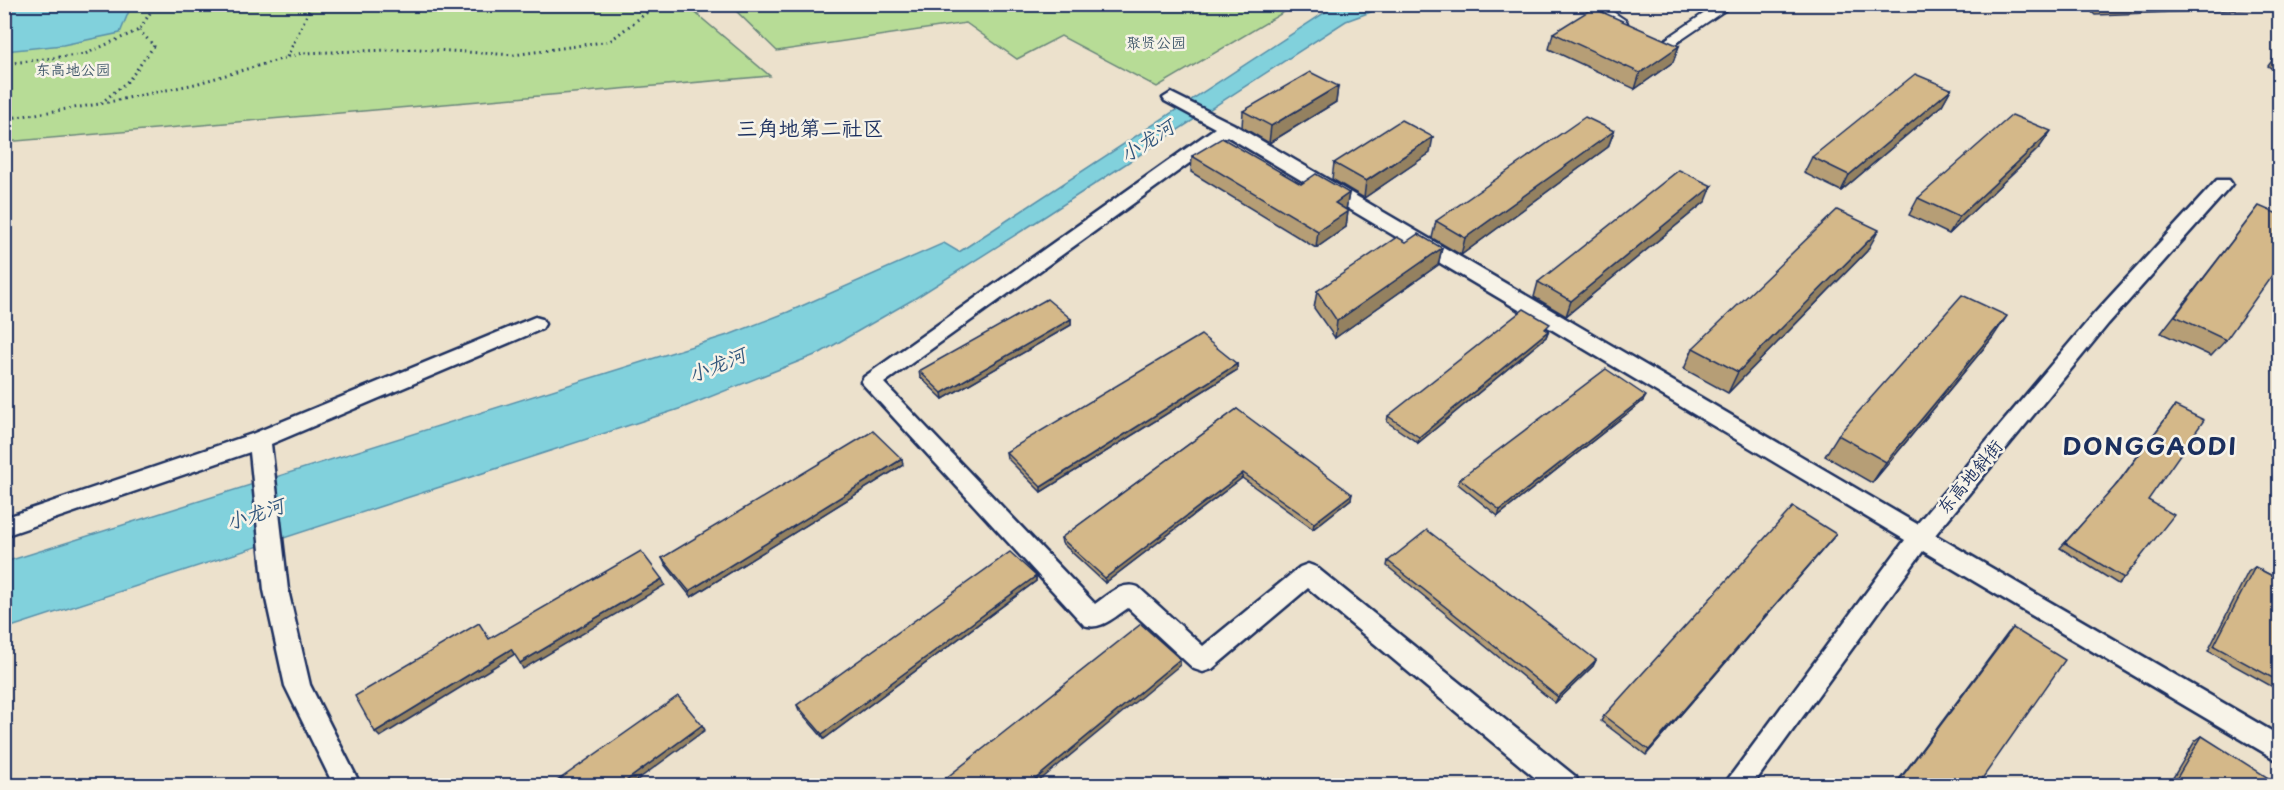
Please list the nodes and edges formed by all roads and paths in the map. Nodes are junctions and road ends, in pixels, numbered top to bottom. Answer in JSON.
{"nodes":[{"id":1,"x":156,"y":4,"type":"edge"},
{"id":2,"x":312,"y":4,"type":"edge"},
{"id":3,"x":651,"y":4,"type":"edge"},
{"id":4,"x":1593,"y":4,"type":"edge"},
{"id":5,"x":1726,"y":4,"type":"edge"},
{"id":6,"x":139,"y":30,"type":"junction"},
{"id":7,"x":1633,"y":30,"type":"edge"},
{"id":8,"x":1653,"y":43,"type":"edge"},
{"id":9,"x":287,"y":57,"type":"junction"},
{"id":10,"x":4,"y":64,"type":"edge"},
{"id":11,"x":1171,"y":98,"type":"dead end"},
{"id":12,"x":99,"y":104,"type":"junction"},
{"id":13,"x":4,"y":119,"type":"edge"},
{"id":14,"x":1223,"y":125,"type":"junction"},
{"id":15,"x":2223,"y":184,"type":"dead end"},
{"id":16,"x":535,"y":324,"type":"dead end"},
{"id":17,"x":261,"y":449,"type":"junction"},
{"id":18,"x":4,"y":527,"type":"edge"},
{"id":19,"x":1920,"y":537,"type":"junction"},
{"id":20,"x":2280,"y":750,"type":"edge"},
{"id":21,"x":348,"y":786,"type":"edge"},
{"id":22,"x":1566,"y":786,"type":"edge"},
{"id":23,"x":1736,"y":786,"type":"edge"}],
"edges":[{"from":1,"to":6,"type":"path"},
{"from":2,"to":9,"type":"path"},
{"from":3,"to":9,"type":"path"},
{"from":4,"to":7,"type":"lane"},
{"from":5,"to":8,"type":"lane"},
{"from":6,"to":10,"type":"path"},
{"from":6,"to":12,"type":"path"},
{"from":9,"to":12,"type":"path"},
{"from":11,"to":14,"type":"street"},
{"from":12,"to":13,"type":"path"},
{"from":14,"to":19,"type":"street"},
{"from":14,"to":22,"type":"street"},
{"from":15,"to":19,"type":"street","name":"东高地斜街"},
{"from":16,"to":17,"type":"street"},
{"from":17,"to":18,"type":"street"},
{"from":17,"to":21,"type":"street"},
{"from":19,"to":20,"type":"street"},
{"from":19,"to":23,"type":"street","name":"东高地斜街"}]}
